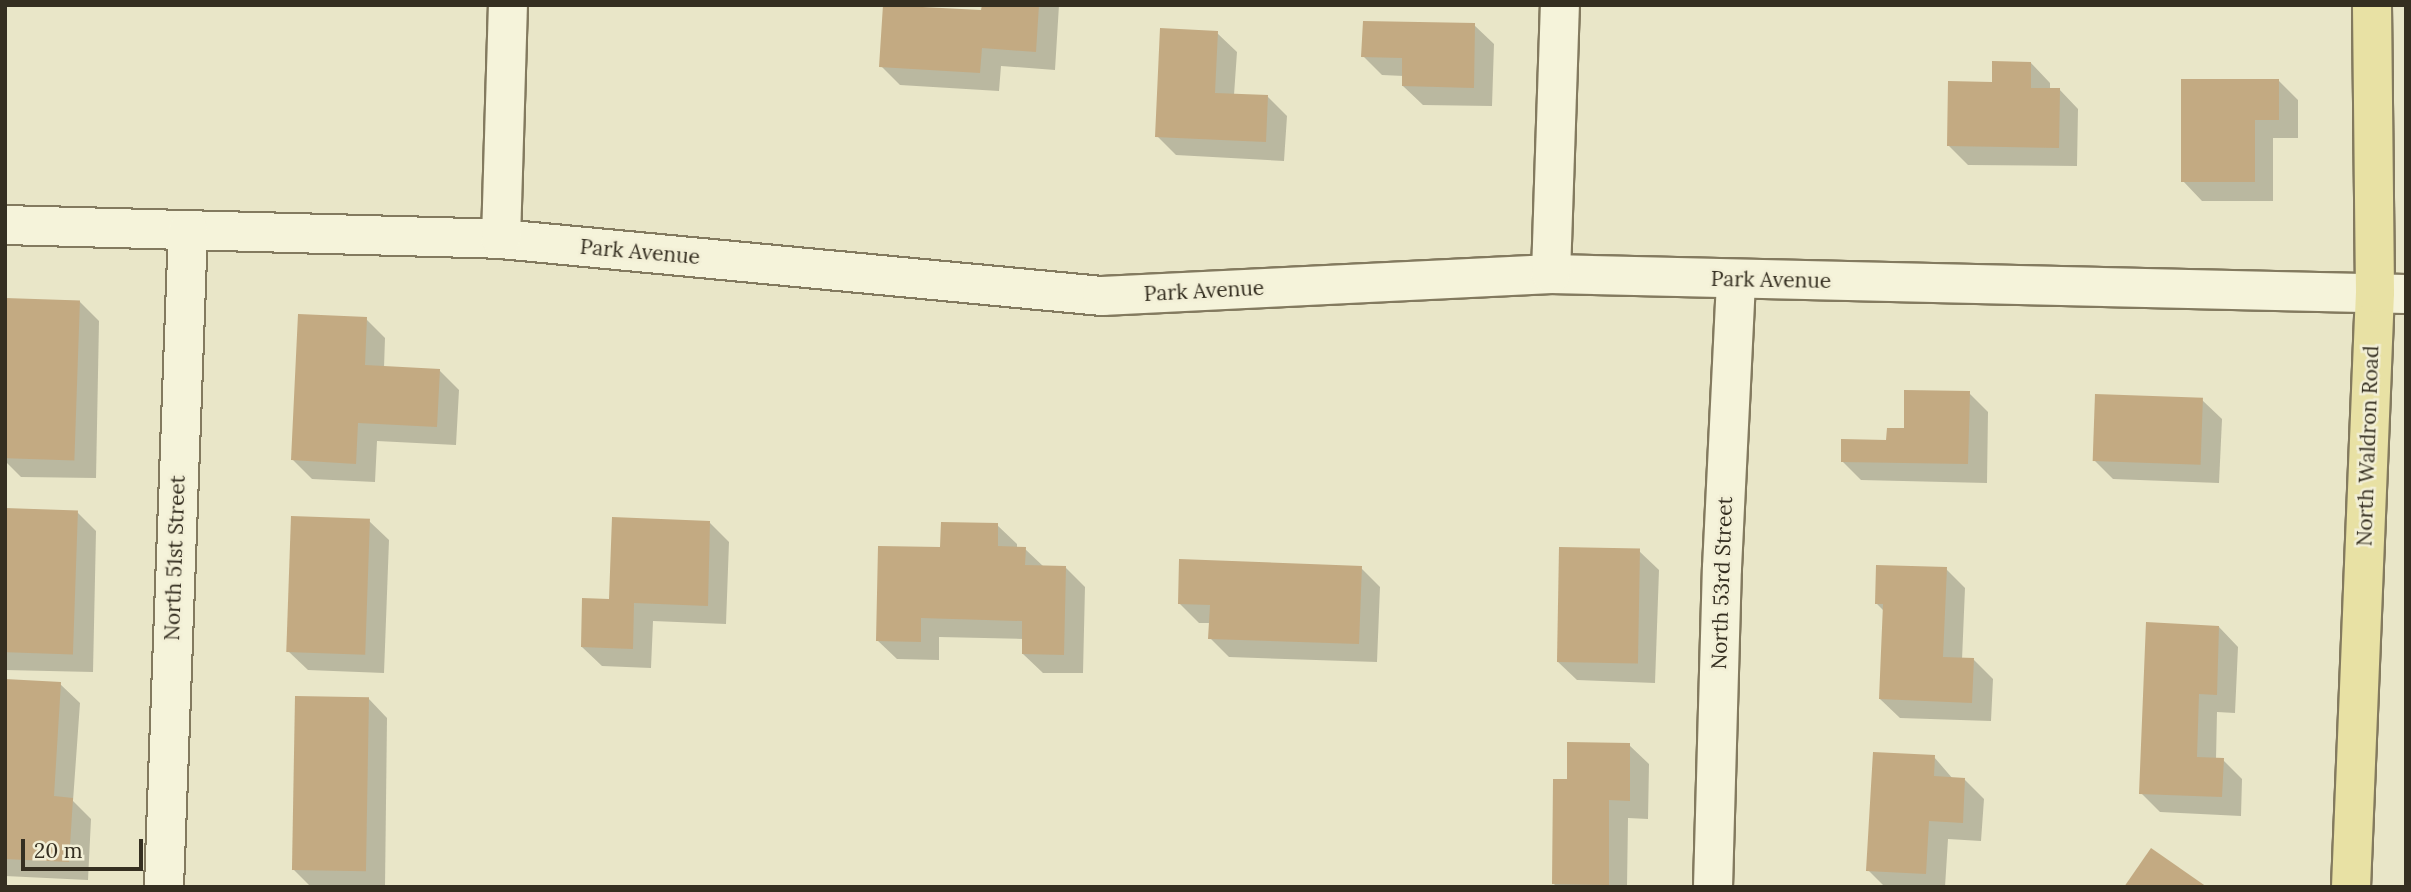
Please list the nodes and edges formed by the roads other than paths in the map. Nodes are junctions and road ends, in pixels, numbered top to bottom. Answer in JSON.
{"nodes":[{"id":1,"x":508,"y":5,"type":"edge"},
{"id":2,"x":1560,"y":5,"type":"edge"},
{"id":3,"x":2372,"y":5,"type":"edge"},
{"id":4,"x":5,"y":225,"type":"edge"},
{"id":5,"x":188,"y":230,"type":"junction"},
{"id":6,"x":500,"y":239,"type":"junction"},
{"id":7,"x":1551,"y":274,"type":"junction"},
{"id":8,"x":1736,"y":280,"type":"junction"},
{"id":9,"x":2390,"y":293,"type":"edge"},
{"id":10,"x":164,"y":887,"type":"edge"},
{"id":11,"x":1713,"y":887,"type":"edge"},
{"id":12,"x":2351,"y":887,"type":"edge"}],
"edges":[{"from":1,"to":6,"type":"street"},
{"from":2,"to":7,"type":"street"},
{"from":3,"to":9,"type":"main road","name":"North Waldron Road"},
{"from":4,"to":5,"type":"street","name":"Park Avenue"},
{"from":5,"to":6,"type":"street","name":"Park Avenue"},
{"from":5,"to":10,"type":"street","name":"North 51st Street"},
{"from":6,"to":7,"type":"street","name":"Park Avenue"},
{"from":7,"to":8,"type":"street","name":"Park Avenue"},
{"from":8,"to":9,"type":"street","name":"Park Avenue"},
{"from":8,"to":11,"type":"street","name":"North 53rd Street"},
{"from":9,"to":12,"type":"main road","name":"North Waldron Road"}]}
